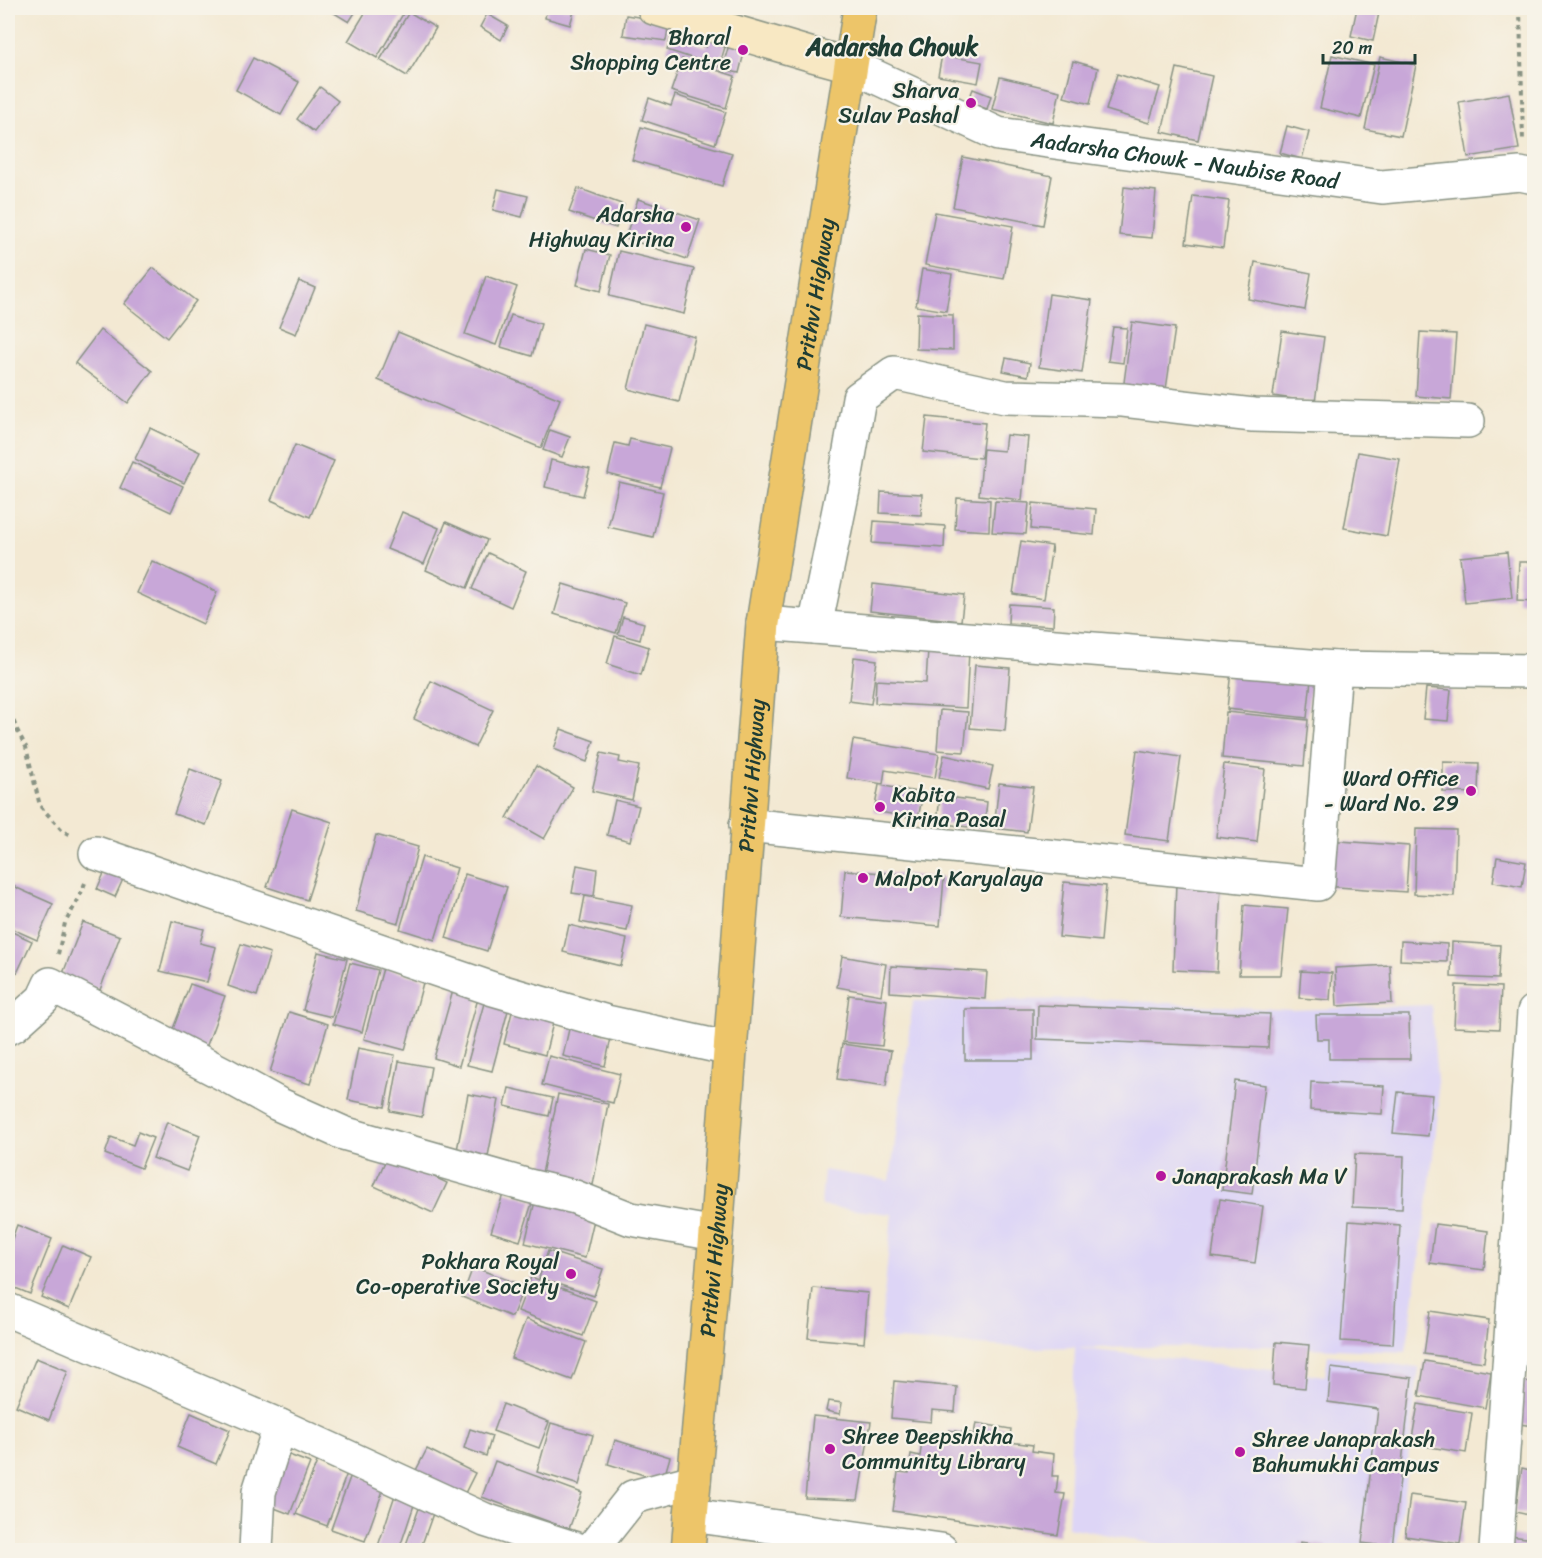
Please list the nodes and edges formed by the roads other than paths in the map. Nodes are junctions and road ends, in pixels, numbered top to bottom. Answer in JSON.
{"nodes":[{"id":1,"x":654,"y":8,"type":"edge"},
{"id":2,"x":860,"y":8,"type":"edge"},
{"id":3,"x":850,"y":65,"type":"junction"},
{"id":4,"x":1527,"y":175,"type":"edge"},
{"id":5,"x":1468,"y":421,"type":"dead end"},
{"id":6,"x":763,"y":623,"type":"junction"},
{"id":7,"x":815,"y":627,"type":"junction"},
{"id":8,"x":1335,"y":668,"type":"junction"},
{"id":9,"x":1534,"y":671,"type":"edge"},
{"id":10,"x":746,"y":825,"type":"junction"},
{"id":11,"x":96,"y":853,"type":"road end"},
{"id":12,"x":1534,"y":1012,"type":"edge"},
{"id":13,"x":8,"y":1028,"type":"edge"},
{"id":14,"x":729,"y":1049,"type":"junction"},
{"id":15,"x":716,"y":1234,"type":"junction"},
{"id":16,"x":8,"y":1310,"type":"edge"},
{"id":17,"x":280,"y":1426,"type":"junction"},
{"id":18,"x":694,"y":1480,"type":"junction"},
{"id":19,"x":691,"y":1515,"type":"junction"},
{"id":20,"x":256,"y":1551,"type":"edge"},
{"id":21,"x":579,"y":1551,"type":"edge"},
{"id":22,"x":591,"y":1551,"type":"edge"},
{"id":23,"x":688,"y":1551,"type":"edge"},
{"id":24,"x":941,"y":1551,"type":"edge"},
{"id":25,"x":1496,"y":1551,"type":"edge"}],
"edges":[{"from":1,"to":3,"type":"main road"},
{"from":2,"to":3,"type":"highway","name":"Prithvi Highway"},
{"from":3,"to":4,"type":"street","name":"Aadarsha Chowk - Naubise Road"},
{"from":3,"to":6,"type":"highway","name":"Prithvi Highway"},
{"from":5,"to":7,"type":"street"},
{"from":6,"to":7,"type":"street"},
{"from":6,"to":10,"type":"highway","name":"Prithvi Highway"},
{"from":7,"to":8,"type":"street"},
{"from":8,"to":9,"type":"street"},
{"from":8,"to":10,"type":"street"},
{"from":10,"to":14,"type":"highway","name":"Prithvi Highway"},
{"from":11,"to":14,"type":"street"},
{"from":12,"to":25,"type":"street"},
{"from":13,"to":15,"type":"street"},
{"from":14,"to":15,"type":"highway","name":"Prithvi Highway"},
{"from":15,"to":18,"type":"highway","name":"Prithvi Highway"},
{"from":16,"to":17,"type":"street"},
{"from":17,"to":20,"type":"street"},
{"from":17,"to":21,"type":"street"},
{"from":18,"to":19,"type":"highway","name":"Prithvi Highway"},
{"from":18,"to":22,"type":"street"},
{"from":19,"to":23,"type":"highway","name":"Prithvi Highway"},
{"from":19,"to":24,"type":"street"}]}
